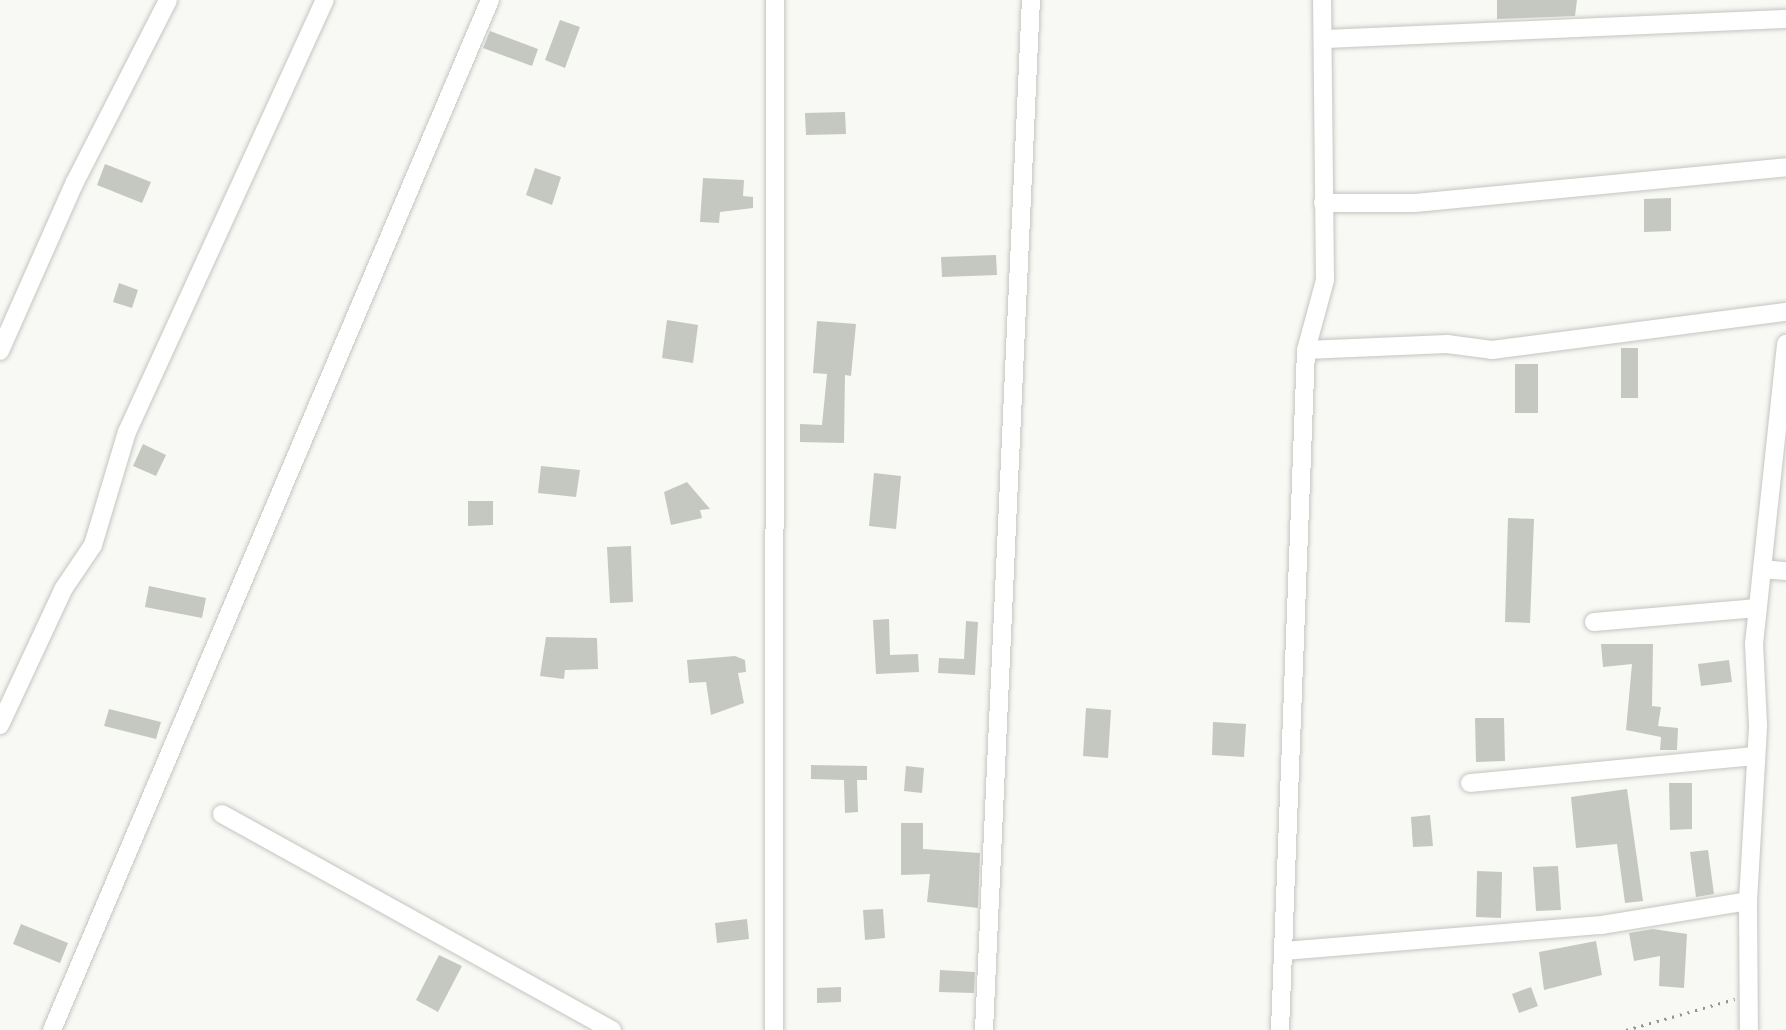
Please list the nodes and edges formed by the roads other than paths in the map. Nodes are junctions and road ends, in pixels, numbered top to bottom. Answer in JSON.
{"nodes":[{"id":1,"x":168,"y":0,"type":"edge"},
{"id":2,"x":325,"y":0,"type":"edge"},
{"id":3,"x":490,"y":0,"type":"edge"},
{"id":4,"x":775,"y":0,"type":"edge"},
{"id":5,"x":1031,"y":0,"type":"edge"},
{"id":6,"x":1322,"y":0,"type":"edge"},
{"id":7,"x":1786,"y":19,"type":"edge"},
{"id":8,"x":1323,"y":39,"type":"junction"},
{"id":9,"x":1786,"y":167,"type":"edge"},
{"id":10,"x":1323,"y":203,"type":"junction"},
{"id":11,"x":1786,"y":312,"type":"edge"},
{"id":12,"x":1786,"y":344,"type":"edge"},
{"id":13,"x":1306,"y":350,"type":"junction"},
{"id":14,"x":0,"y":351,"type":"edge"},
{"id":15,"x":1762,"y":569,"type":"junction"},
{"id":16,"x":1786,"y":571,"type":"edge"},
{"id":17,"x":1757,"y":608,"type":"junction"},
{"id":18,"x":1594,"y":622,"type":"dead end"},
{"id":19,"x":0,"y":725,"type":"edge"},
{"id":20,"x":1754,"y":756,"type":"junction"},
{"id":21,"x":1470,"y":783,"type":"dead end"},
{"id":22,"x":222,"y":814,"type":"dead end"},
{"id":23,"x":1748,"y":901,"type":"junction"},
{"id":24,"x":1284,"y":951,"type":"junction"},
{"id":25,"x":52,"y":1030,"type":"edge"},
{"id":26,"x":612,"y":1030,"type":"edge"},
{"id":27,"x":774,"y":1030,"type":"edge"},
{"id":28,"x":984,"y":1030,"type":"edge"},
{"id":29,"x":1280,"y":1030,"type":"edge"},
{"id":30,"x":1749,"y":1030,"type":"edge"}],
"edges":[{"from":1,"to":14,"type":"street"},
{"from":2,"to":19,"type":"street"},
{"from":3,"to":25,"type":"street"},
{"from":4,"to":27,"type":"street"},
{"from":5,"to":28,"type":"street"},
{"from":6,"to":8,"type":"street"},
{"from":7,"to":8,"type":"street"},
{"from":8,"to":10,"type":"street"},
{"from":9,"to":10,"type":"street"},
{"from":10,"to":13,"type":"street"},
{"from":11,"to":13,"type":"street"},
{"from":12,"to":15,"type":"street"},
{"from":13,"to":24,"type":"street"},
{"from":15,"to":16,"type":"street"},
{"from":15,"to":17,"type":"street"},
{"from":17,"to":18,"type":"street"},
{"from":17,"to":20,"type":"street"},
{"from":20,"to":21,"type":"street"},
{"from":20,"to":23,"type":"street"},
{"from":22,"to":26,"type":"street"},
{"from":23,"to":24,"type":"street"},
{"from":23,"to":30,"type":"street"},
{"from":24,"to":29,"type":"street"}]}
